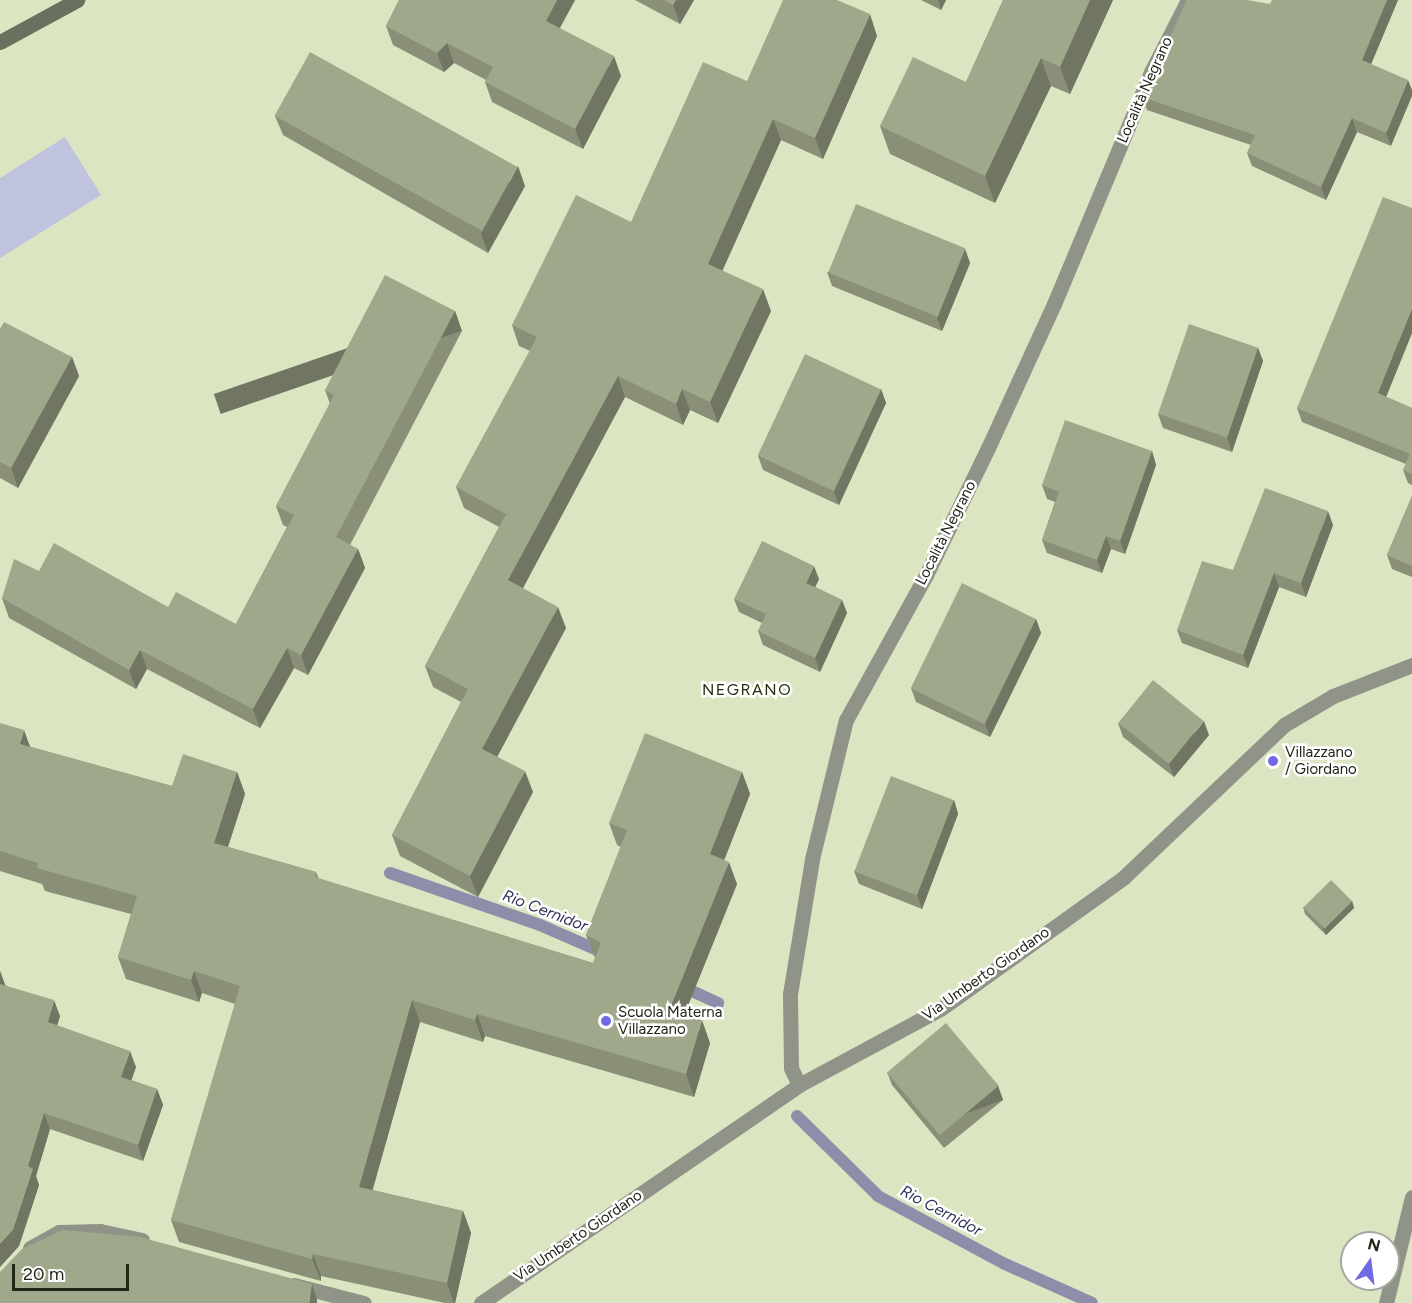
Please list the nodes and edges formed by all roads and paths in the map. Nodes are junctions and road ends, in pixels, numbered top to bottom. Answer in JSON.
{"nodes":[{"id":1,"x":77,"y":0,"type":"edge"},
{"id":2,"x":1188,"y":0,"type":"edge"},
{"id":3,"x":0,"y":42,"type":"edge"},
{"id":4,"x":1412,"y":665,"type":"edge"},
{"id":5,"x":799,"y":1085,"type":"junction"},
{"id":6,"x":1412,"y":1197,"type":"edge"},
{"id":7,"x":154,"y":1244,"type":"edge"},
{"id":8,"x":21,"y":1257,"type":"edge"},
{"id":9,"x":273,"y":1280,"type":"edge"},
{"id":10,"x":364,"y":1303,"type":"edge"},
{"id":11,"x":481,"y":1303,"type":"edge"},
{"id":12,"x":1386,"y":1303,"type":"edge"}],
"edges":[{"from":1,"to":3,"type":"main road"},
{"from":2,"to":5,"type":"street","name":"Località Negrano"},
{"from":4,"to":5,"type":"street","name":"Via Umberto Giordano"},
{"from":5,"to":11,"type":"street","name":"Via Umberto Giordano"},
{"from":6,"to":12,"type":"street"},
{"from":7,"to":8,"type":"street"},
{"from":9,"to":10,"type":"street"}]}
